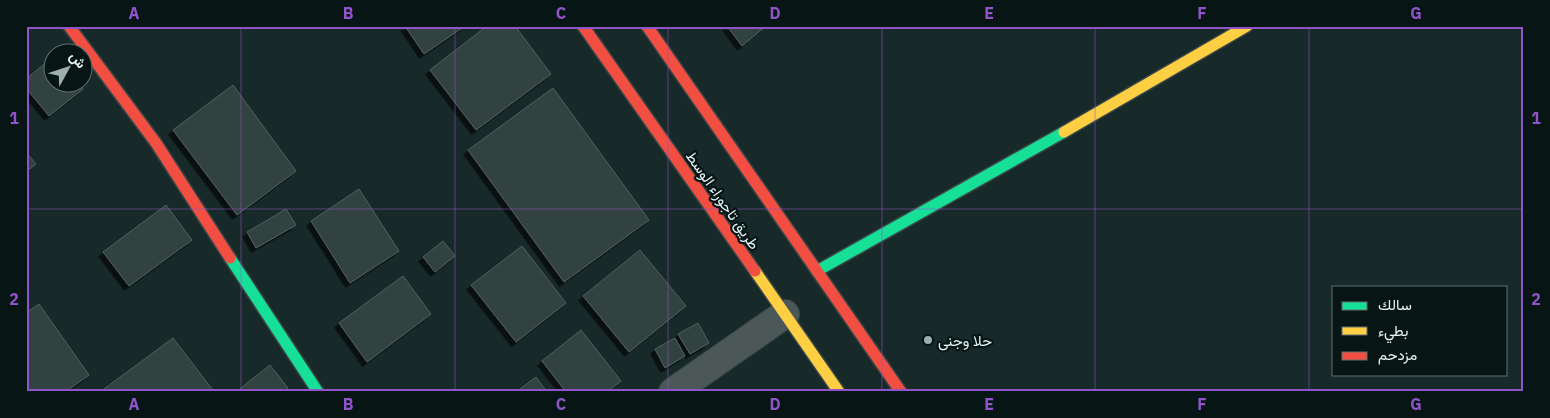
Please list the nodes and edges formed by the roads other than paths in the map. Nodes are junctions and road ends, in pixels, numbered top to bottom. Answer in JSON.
{"nodes":[{"id":1,"x":69,"y":26,"type":"edge"},
{"id":2,"x":583,"y":26,"type":"edge"},
{"id":3,"x":647,"y":26,"type":"edge"},
{"id":4,"x":1247,"y":26,"type":"edge"},
{"id":5,"x":817,"y":270,"type":"junction"},
{"id":6,"x":785,"y":314,"type":"junction"},
{"id":7,"x":318,"y":392,"type":"edge"},
{"id":8,"x":673,"y":392,"type":"edge"},
{"id":9,"x":840,"y":392,"type":"edge"},
{"id":10,"x":901,"y":392,"type":"edge"}],
"edges":[{"from":1,"to":7,"type":"street"},
{"from":2,"to":6,"type":"street","name":"طريق تاجوراء الوسط"},
{"from":3,"to":5,"type":"street"},
{"from":4,"to":5,"type":"street"},
{"from":5,"to":10,"type":"street"},
{"from":6,"to":8,"type":"street"},
{"from":6,"to":9,"type":"street","name":"طريق تاجوراء الوسط"}]}
